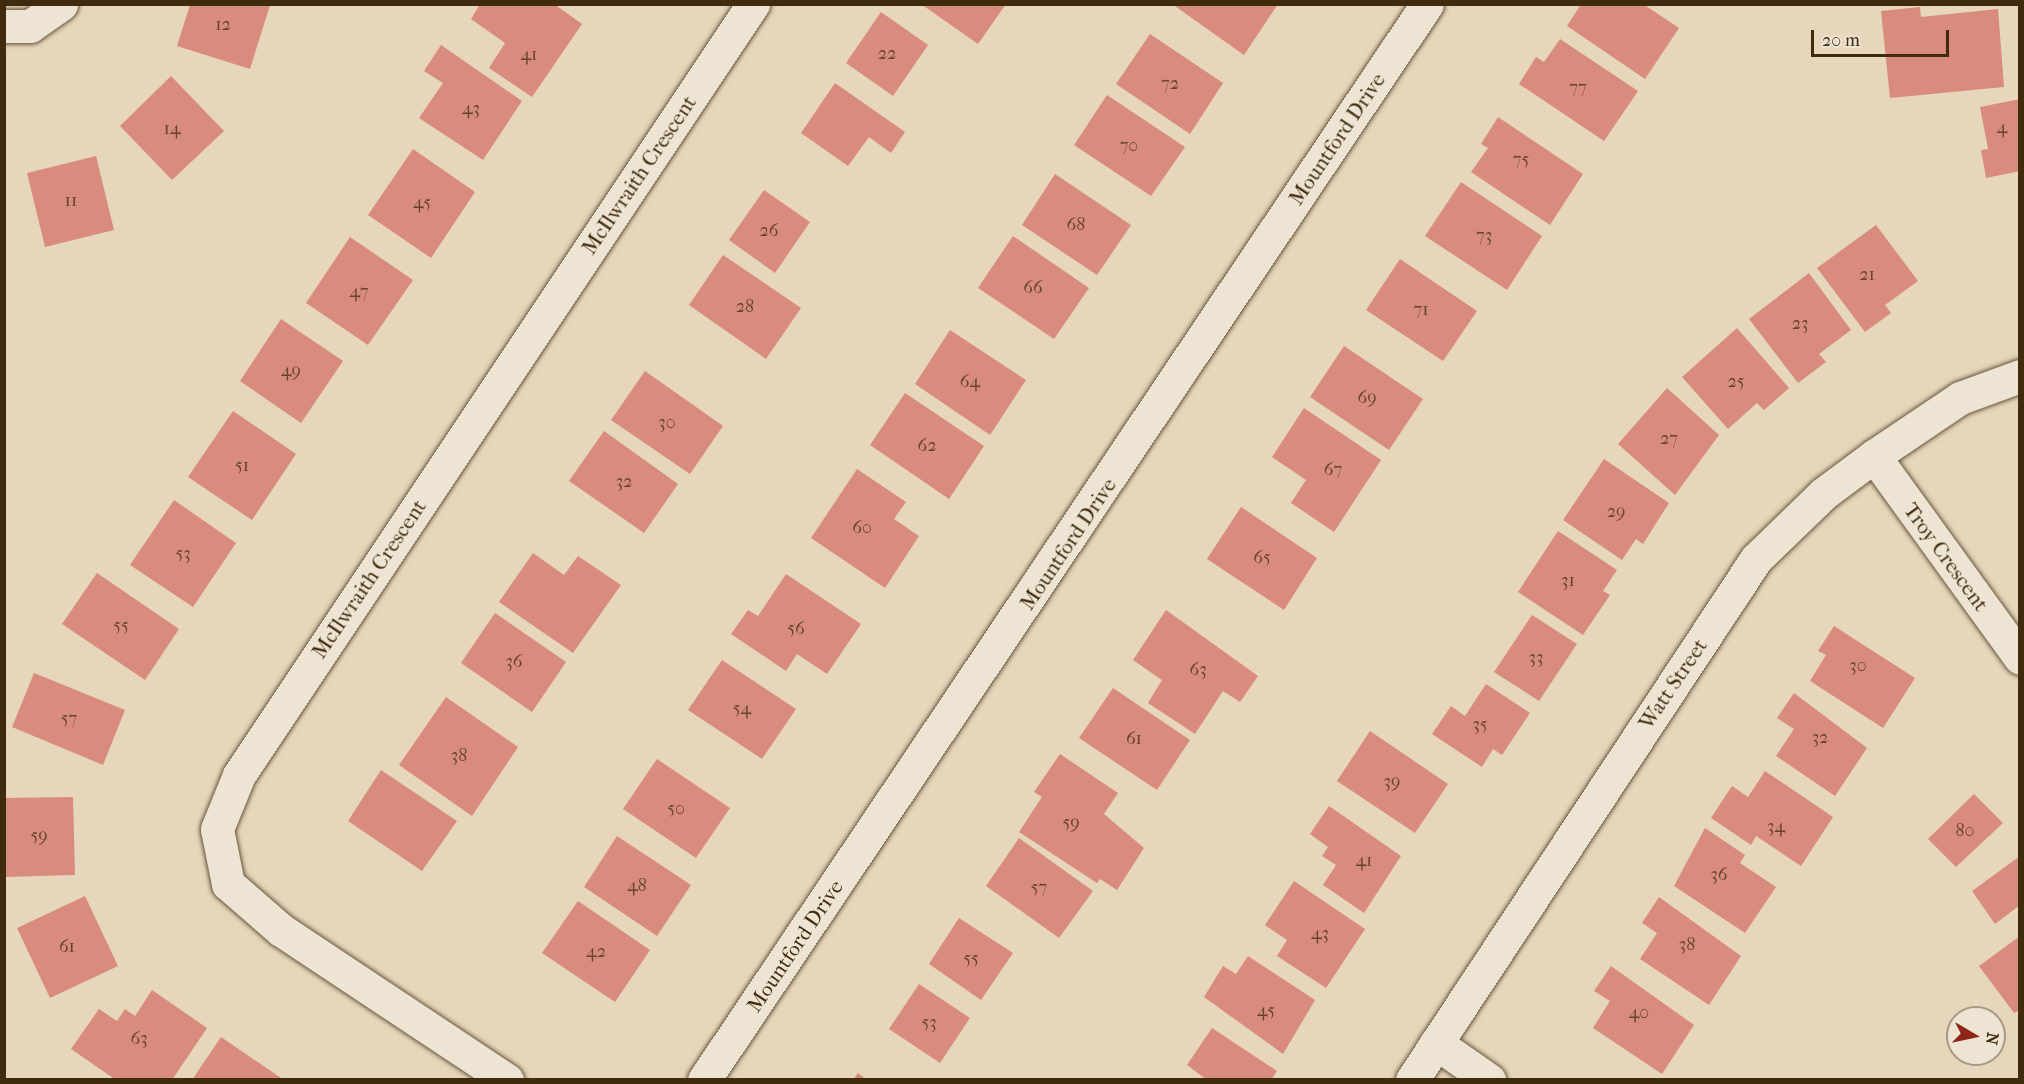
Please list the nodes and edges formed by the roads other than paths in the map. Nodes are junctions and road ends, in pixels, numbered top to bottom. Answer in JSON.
{"nodes":[{"id":1,"x":61,"y":4,"type":"edge"},
{"id":2,"x":753,"y":4,"type":"edge"},
{"id":3,"x":1427,"y":4,"type":"edge"},
{"id":4,"x":4,"y":26,"type":"edge"},
{"id":5,"x":2019,"y":376,"type":"edge"},
{"id":6,"x":1874,"y":456,"type":"junction"},
{"id":7,"x":2019,"y":658,"type":"edge"},
{"id":8,"x":1436,"y":1043,"type":"junction"},
{"id":9,"x":507,"y":1080,"type":"edge"},
{"id":10,"x":704,"y":1080,"type":"edge"},
{"id":11,"x":1412,"y":1080,"type":"edge"},
{"id":12,"x":1489,"y":1080,"type":"edge"}],
"edges":[{"from":1,"to":4,"type":"street"},
{"from":2,"to":9,"type":"street","name":"McIlwraith Crescent"},
{"from":3,"to":10,"type":"street","name":"Mountford Drive"},
{"from":5,"to":6,"type":"street","name":"Watt Street"},
{"from":6,"to":7,"type":"street","name":"Troy Crescent"},
{"from":6,"to":8,"type":"street","name":"Watt Street"},
{"from":8,"to":11,"type":"street","name":"Watt Street"},
{"from":8,"to":12,"type":"street"}]}
